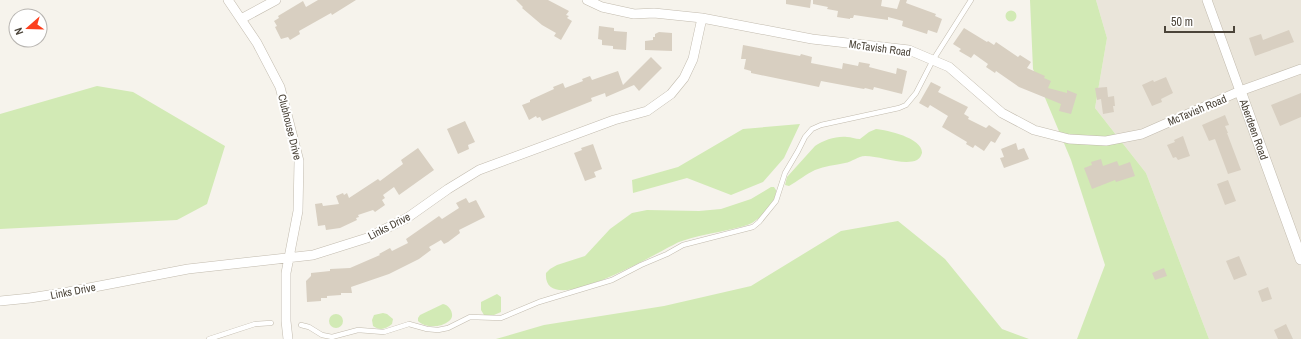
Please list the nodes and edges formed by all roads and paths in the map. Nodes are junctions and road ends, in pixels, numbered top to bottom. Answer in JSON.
{"nodes":[{"id":1,"x":228,"y":0,"type":"edge"},
{"id":2,"x":276,"y":0,"type":"edge"},
{"id":3,"x":587,"y":0,"type":"edge"},
{"id":4,"x":971,"y":0,"type":"edge"},
{"id":5,"x":1207,"y":0,"type":"edge"},
{"id":6,"x":702,"y":18,"type":"junction"},
{"id":7,"x":241,"y":19,"type":"junction"},
{"id":8,"x":933,"y":60,"type":"junction"},
{"id":9,"x":1301,"y":69,"type":"edge"},
{"id":10,"x":1240,"y":91,"type":"junction"},
{"id":11,"x":1297,"y":235,"type":"edge"},
{"id":12,"x":289,"y":258,"type":"junction"},
{"id":13,"x":1301,"y":259,"type":"edge"},
{"id":14,"x":0,"y":301,"type":"edge"},
{"id":15,"x":271,"y":323,"type":"dead end"},
{"id":16,"x":301,"y":325,"type":"dead end"},
{"id":17,"x":209,"y":339,"type":"edge"},
{"id":18,"x":288,"y":339,"type":"edge"}],
"edges":[{"from":1,"to":7,"type":"street","name":"Clubhouse Drive"},
{"from":2,"to":7,"type":"street"},
{"from":3,"to":6,"type":"street","name":"McTavish Road"},
{"from":4,"to":8,"type":"lane"},
{"from":5,"to":10,"type":"street","name":"Aberdeen Road"},
{"from":6,"to":8,"type":"street","name":"McTavish Road"},
{"from":6,"to":12,"type":"street","name":"Links Drive"},
{"from":7,"to":12,"type":"street","name":"Clubhouse Drive"},
{"from":8,"to":10,"type":"street","name":"McTavish Road"},
{"from":8,"to":16,"type":"lane"},
{"from":9,"to":10,"type":"street","name":"McTavish Road"},
{"from":10,"to":11,"type":"street","name":"Aberdeen Road"},
{"from":11,"to":13,"type":"street","name":"Aberdeen Road"},
{"from":12,"to":14,"type":"street","name":"Links Drive"},
{"from":12,"to":18,"type":"street","name":"Clubhouse Drive"},
{"from":15,"to":17,"type":"lane"}]}
